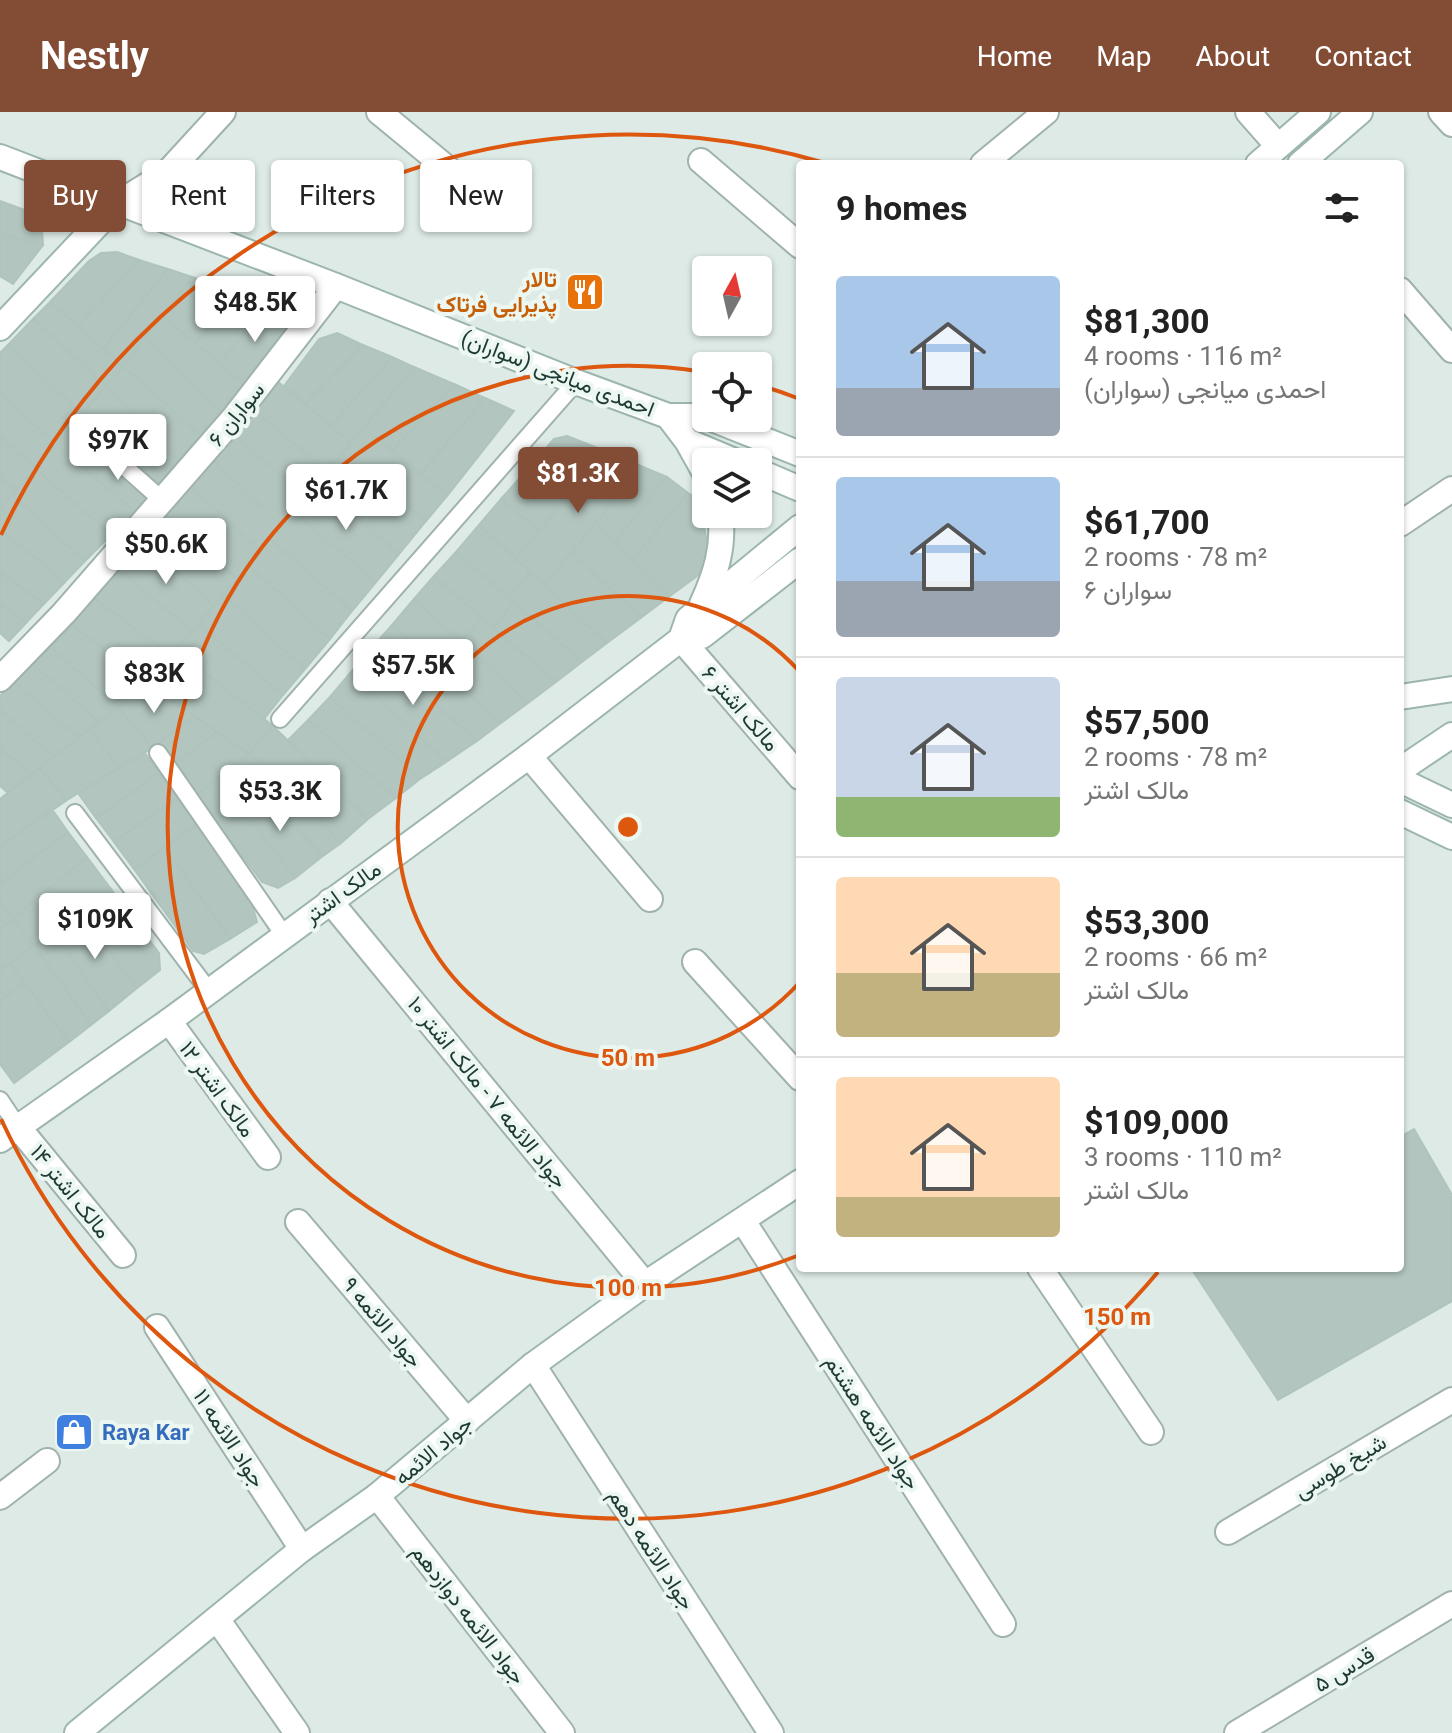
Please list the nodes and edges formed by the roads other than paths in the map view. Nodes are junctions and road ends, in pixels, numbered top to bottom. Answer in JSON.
{"nodes":[{"id":1,"x":223,"y":112,"type":"edge"},
{"id":2,"x":379,"y":112,"type":"edge"},
{"id":3,"x":1046,"y":112,"type":"edge"},
{"id":4,"x":1248,"y":112,"type":"edge"},
{"id":5,"x":1318,"y":112,"type":"edge"},
{"id":6,"x":1360,"y":112,"type":"edge"},
{"id":7,"x":1441,"y":112,"type":"edge"},
{"id":8,"x":1452,"y":124,"type":"edge"},
{"id":9,"x":1278,"y":146,"type":"junction"},
{"id":10,"x":0,"y":157,"type":"edge"},
{"id":11,"x":437,"y":160,"type":"edge"},
{"id":12,"x":988,"y":160,"type":"edge"},
{"id":13,"x":1262,"y":160,"type":"edge"},
{"id":14,"x":1305,"y":160,"type":"edge"},
{"id":15,"x":701,"y":161,"type":"dead end"},
{"id":16,"x":24,"y":167,"type":"edge"},
{"id":17,"x":126,"y":198,"type":"edge"},
{"id":18,"x":126,"y":207,"type":"edge"},
{"id":19,"x":91,"y":232,"type":"edge"},
{"id":20,"x":796,"y":243,"type":"edge"},
{"id":21,"x":336,"y":286,"type":"junction"},
{"id":22,"x":1405,"y":306,"type":"edge"},
{"id":23,"x":0,"y":328,"type":"edge"},
{"id":24,"x":1452,"y":350,"type":"edge"},
{"id":25,"x":576,"y":382,"type":"junction"},
{"id":26,"x":668,"y":416,"type":"junction"},
{"id":27,"x":692,"y":417,"type":"edge"},
{"id":28,"x":745,"y":432,"type":"edge"},
{"id":29,"x":687,"y":441,"type":"junction"},
{"id":30,"x":704,"y":448,"type":"edge"},
{"id":31,"x":692,"y":450,"type":"edge"},
{"id":32,"x":107,"y":451,"type":"dead end"},
{"id":33,"x":796,"y":453,"type":"edge"},
{"id":34,"x":772,"y":477,"type":"edge"},
{"id":35,"x":796,"y":487,"type":"edge"},
{"id":36,"x":1452,"y":489,"type":"edge"},
{"id":37,"x":162,"y":500,"type":"junction"},
{"id":38,"x":1404,"y":521,"type":"edge"},
{"id":39,"x":722,"y":528,"type":"edge"},
{"id":40,"x":796,"y":530,"type":"edge"},
{"id":41,"x":796,"y":563,"type":"edge"},
{"id":42,"x":701,"y":607,"type":"junction"},
{"id":43,"x":681,"y":639,"type":"junction"},
{"id":44,"x":0,"y":679,"type":"edge"},
{"id":45,"x":1452,"y":689,"type":"edge"},
{"id":46,"x":1404,"y":696,"type":"edge"},
{"id":47,"x":280,"y":719,"type":"dead end"},
{"id":48,"x":1452,"y":735,"type":"edge"},
{"id":49,"x":158,"y":753,"type":"dead end"},
{"id":50,"x":529,"y":756,"type":"junction"},
{"id":51,"x":1404,"y":767,"type":"edge"},
{"id":52,"x":796,"y":772,"type":"edge"},
{"id":53,"x":1404,"y":782,"type":"edge"},
{"id":54,"x":1452,"y":805,"type":"edge"},
{"id":55,"x":75,"y":813,"type":"dead end"},
{"id":56,"x":1404,"y":814,"type":"edge"},
{"id":57,"x":1404,"y":827,"type":"edge"},
{"id":58,"x":1452,"y":837,"type":"edge"},
{"id":59,"x":650,"y":899,"type":"dead end"},
{"id":60,"x":330,"y":901,"type":"junction"},
{"id":61,"x":284,"y":935,"type":"junction"},
{"id":62,"x":695,"y":962,"type":"dead end"},
{"id":63,"x":209,"y":991,"type":"junction"},
{"id":64,"x":169,"y":1021,"type":"junction"},
{"id":65,"x":796,"y":1074,"type":"edge"},
{"id":66,"x":0,"y":1100,"type":"edge"},
{"id":67,"x":9,"y":1133,"type":"edge"},
{"id":68,"x":268,"y":1157,"type":"dead end"},
{"id":69,"x":796,"y":1185,"type":"edge"},
{"id":70,"x":743,"y":1221,"type":"junction"},
{"id":71,"x":298,"y":1222,"type":"dead end"},
{"id":72,"x":123,"y":1255,"type":"dead end"},
{"id":73,"x":1043,"y":1272,"type":"edge"},
{"id":74,"x":645,"y":1284,"type":"junction"},
{"id":75,"x":157,"y":1327,"type":"dead end"},
{"id":76,"x":533,"y":1365,"type":"junction"},
{"id":77,"x":1452,"y":1400,"type":"edge"},
{"id":78,"x":467,"y":1421,"type":"junction"},
{"id":79,"x":1151,"y":1432,"type":"dead end"},
{"id":80,"x":47,"y":1461,"type":"dead end"},
{"id":81,"x":377,"y":1496,"type":"junction"},
{"id":82,"x":0,"y":1497,"type":"edge"},
{"id":83,"x":1228,"y":1532,"type":"dead end"},
{"id":84,"x":302,"y":1549,"type":"junction"},
{"id":85,"x":1452,"y":1604,"type":"edge"},
{"id":86,"x":217,"y":1619,"type":"junction"},
{"id":87,"x":1003,"y":1624,"type":"dead end"},
{"id":88,"x":77,"y":1733,"type":"edge"},
{"id":89,"x":297,"y":1733,"type":"edge"},
{"id":90,"x":562,"y":1733,"type":"edge"},
{"id":91,"x":771,"y":1733,"type":"edge"},
{"id":92,"x":1237,"y":1733,"type":"edge"}],
"edges":[{"from":1,"to":17,"type":"street"},
{"from":2,"to":11,"type":"street"},
{"from":3,"to":12,"type":"street"},
{"from":4,"to":9,"type":"street"},
{"from":5,"to":9,"type":"street"},
{"from":6,"to":14,"type":"street"},
{"from":7,"to":8,"type":"street"},
{"from":9,"to":13,"type":"street"},
{"from":10,"to":16,"type":"street","name":"احمدی میانجی (سواران)"},
{"from":15,"to":20,"type":"street"},
{"from":18,"to":21,"type":"street","name":"احمدی میانجی (سواران)"},
{"from":19,"to":23,"type":"street"},
{"from":21,"to":25,"type":"street","name":"احمدی میانجی (سواران)"},
{"from":21,"to":37,"type":"street","name":"سواران ۶"},
{"from":22,"to":24,"type":"street"},
{"from":25,"to":26,"type":"street","name":"احمدی میانجی (سواران)"},
{"from":25,"to":47,"type":"lane"},
{"from":26,"to":27,"type":"street","name":"احمدی میانجی (سواران)"},
{"from":26,"to":29,"type":"street","name":"احمدی میانجی (سواران)"},
{"from":28,"to":33,"type":"street","name":"احمدی میانجی (سواران)"},
{"from":29,"to":30,"type":"street","name":"احمدی میانجی (سواران)"},
{"from":29,"to":31,"type":"street"},
{"from":32,"to":37,"type":"lane"},
{"from":34,"to":35,"type":"street"},
{"from":36,"to":38,"type":"street"},
{"from":37,"to":44,"type":"street","name":"سواران ۶"},
{"from":39,"to":42,"type":"street"},
{"from":40,"to":42,"type":"street","name":"مالک اشتر"},
{"from":41,"to":43,"type":"street","name":"مالک اشتر"},
{"from":42,"to":43,"type":"street","name":"مالک اشتر"},
{"from":43,"to":50,"type":"street","name":"مالک اشتر"},
{"from":43,"to":52,"type":"street","name":"مالک اشتر ۶"},
{"from":45,"to":46,"type":"street"},
{"from":48,"to":51,"type":"street"},
{"from":49,"to":61,"type":"lane"},
{"from":50,"to":59,"type":"street"},
{"from":50,"to":60,"type":"street","name":"مالک اشتر"},
{"from":53,"to":54,"type":"street"},
{"from":55,"to":63,"type":"lane"},
{"from":56,"to":58,"type":"street"},
{"from":57,"to":58,"type":"street"},
{"from":60,"to":61,"type":"street","name":"مالک اشتر"},
{"from":60,"to":74,"type":"street","name":"جواد الائمه ۷ - مالک اشتر ۱۰"},
{"from":61,"to":63,"type":"street","name":"مالک اشتر"},
{"from":62,"to":65,"type":"street"},
{"from":63,"to":64,"type":"street","name":"مالک اشتر"},
{"from":64,"to":67,"type":"street","name":"مالک اشتر"},
{"from":64,"to":68,"type":"street","name":"مالک اشتر ۱۲"},
{"from":66,"to":67,"type":"lane"},
{"from":67,"to":72,"type":"street","name":"مالک اشتر ۱۴"},
{"from":69,"to":70,"type":"street","name":"جواد الائمه"},
{"from":70,"to":74,"type":"street","name":"جواد الائمه"},
{"from":70,"to":87,"type":"street","name":"جواد الائمه هشتم"},
{"from":71,"to":78,"type":"street","name":"جواد الائمه ۹"},
{"from":73,"to":79,"type":"street"},
{"from":74,"to":76,"type":"street","name":"جواد الائمه"},
{"from":75,"to":84,"type":"street","name":"جواد الائمه ۱۱"},
{"from":76,"to":78,"type":"street","name":"جواد الائمه"},
{"from":76,"to":91,"type":"street","name":"جواد الائمه دهم"},
{"from":77,"to":83,"type":"street","name":"شیخ طوسی"},
{"from":78,"to":81,"type":"street","name":"جواد الائمه"},
{"from":80,"to":82,"type":"street"},
{"from":81,"to":84,"type":"street","name":"جواد الائمه"},
{"from":81,"to":90,"type":"street","name":"جواد الائمه دوازدهم"},
{"from":84,"to":86,"type":"street","name":"جواد الائمه"},
{"from":85,"to":92,"type":"street","name":"قدس ۵"},
{"from":86,"to":88,"type":"street","name":"جواد الائمه"},
{"from":86,"to":89,"type":"street"}]}
